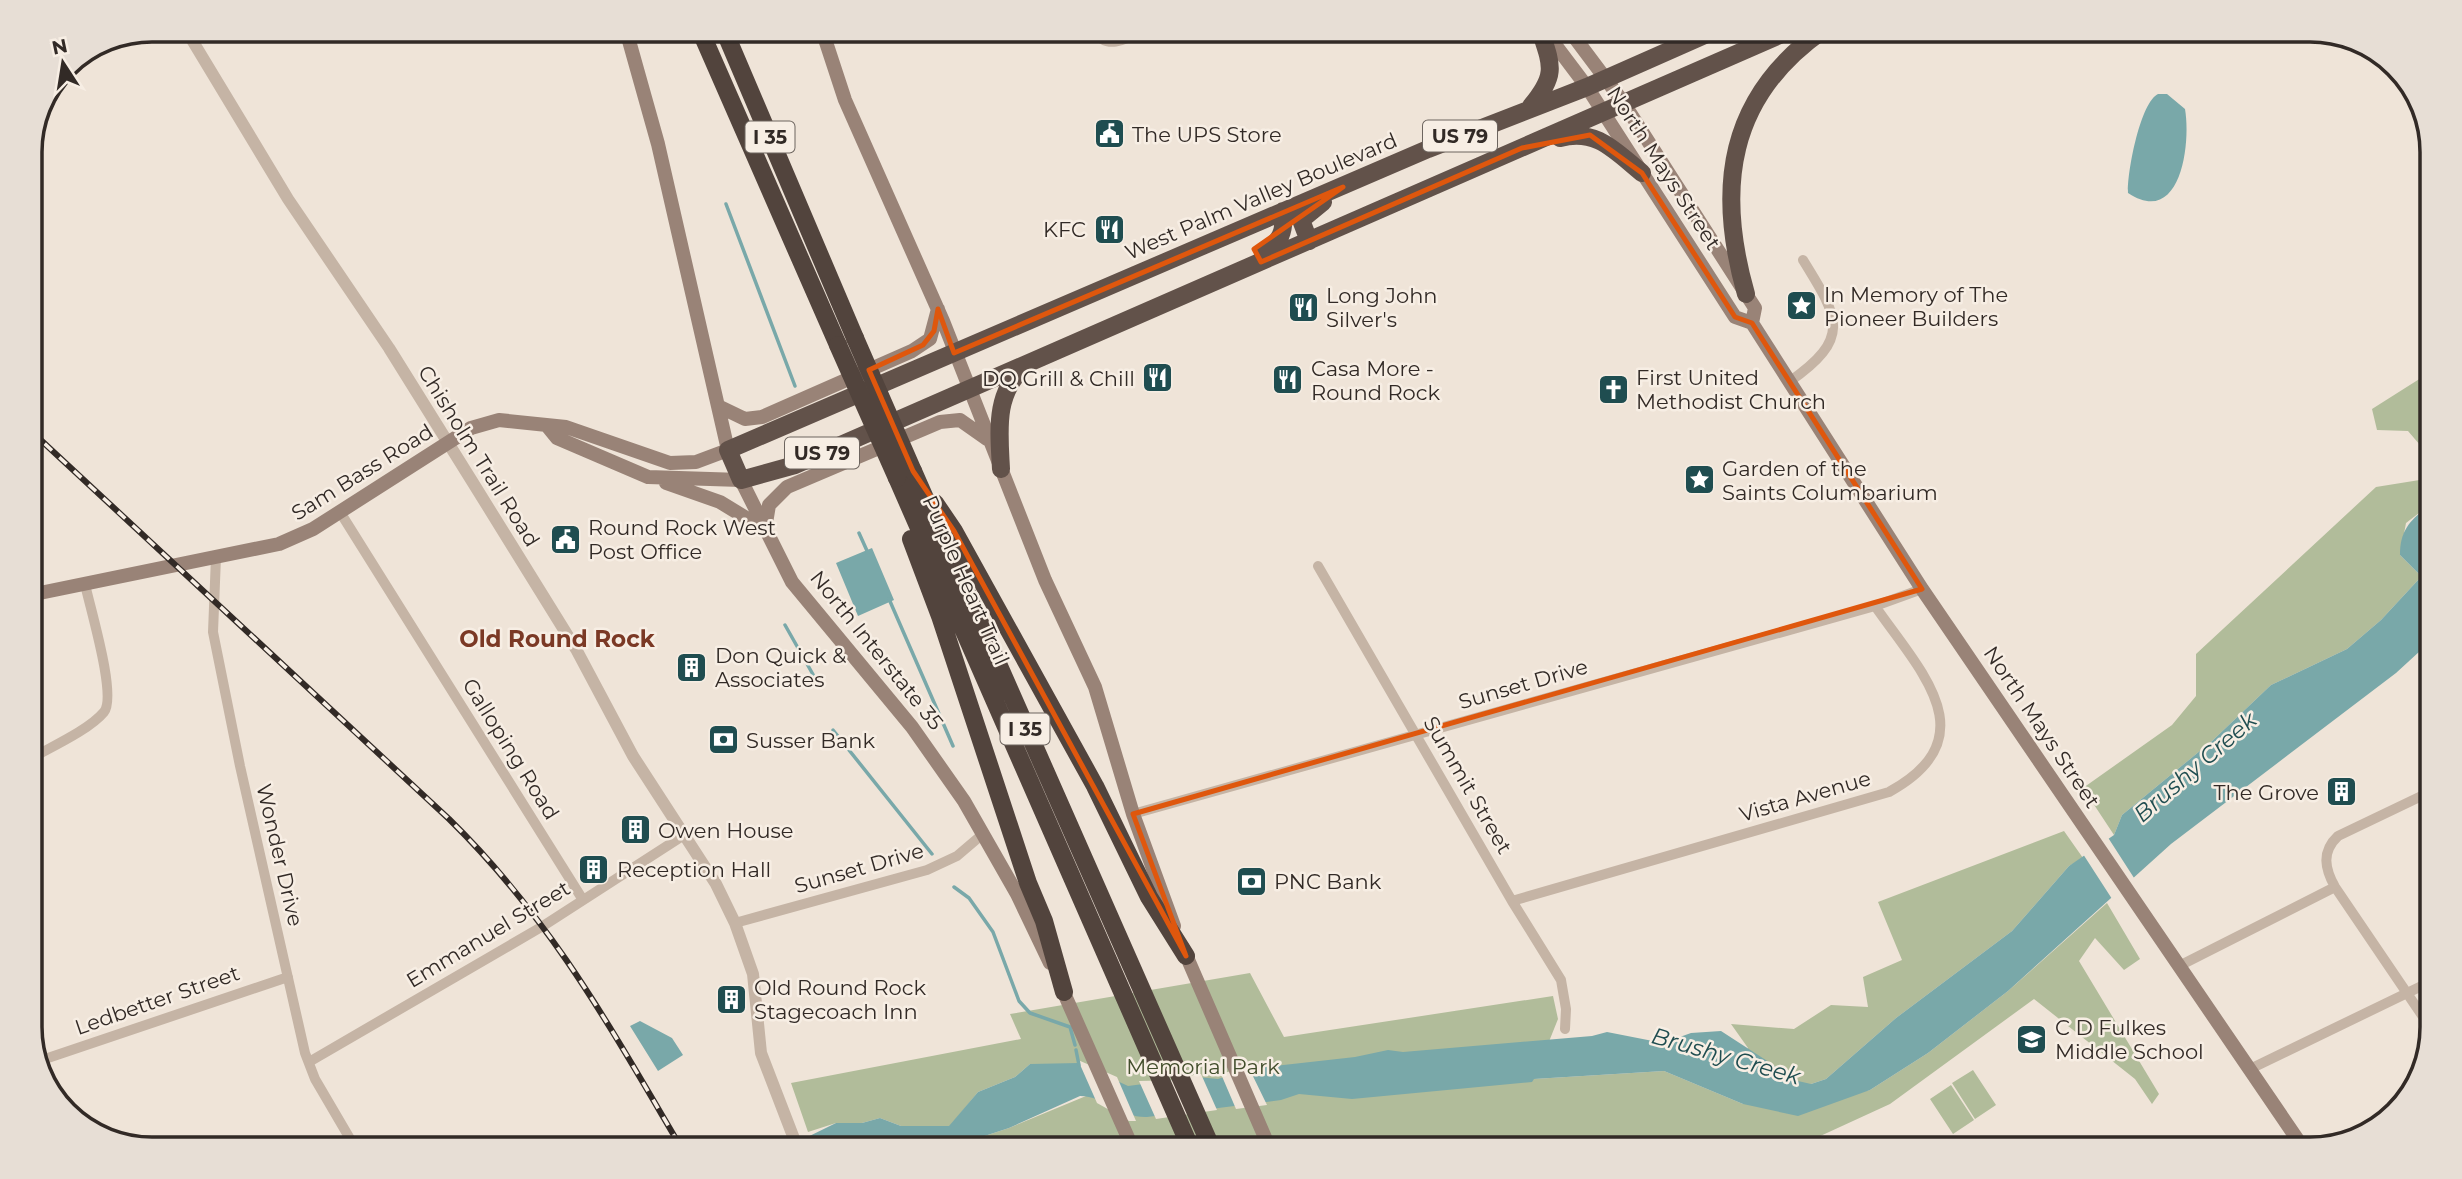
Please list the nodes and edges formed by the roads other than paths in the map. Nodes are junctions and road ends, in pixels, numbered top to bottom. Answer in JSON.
{"nodes":[{"id":1,"x":193,"y":42,"type":"edge"},
{"id":2,"x":629,"y":42,"type":"edge"},
{"id":3,"x":697,"y":42,"type":"edge"},
{"id":4,"x":705,"y":42,"type":"edge"},
{"id":5,"x":729,"y":42,"type":"edge"},
{"id":6,"x":826,"y":42,"type":"edge"},
{"id":7,"x":1544,"y":42,"type":"edge"},
{"id":8,"x":1551,"y":42,"type":"edge"},
{"id":9,"x":1578,"y":42,"type":"edge"},
{"id":10,"x":1689,"y":42,"type":"edge"},
{"id":11,"x":1763,"y":42,"type":"edge"},
{"id":12,"x":1808,"y":42,"type":"edge"},
{"id":13,"x":1605,"y":79,"type":"junction"},
{"id":14,"x":1587,"y":87,"type":"junction"},
{"id":15,"x":1622,"y":102,"type":"junction"},
{"id":16,"x":1528,"y":109,"type":"junction"},
{"id":17,"x":1602,"y":111,"type":"junction"},
{"id":18,"x":743,"y":127,"type":"junction"},
{"id":19,"x":1522,"y":148,"type":"junction"},
{"id":20,"x":1642,"y":173,"type":"junction"},
{"id":21,"x":1343,"y":187,"type":"junction"},
{"id":22,"x":1283,"y":211,"type":"junction"},
{"id":23,"x":1309,"y":241,"type":"junction"},
{"id":24,"x":1803,"y":260,"type":"dead end"},
{"id":25,"x":1247,"y":267,"type":"junction"},
{"id":26,"x":1746,"y":294,"type":"junction"},
{"id":27,"x":938,"y":309,"type":"junction"},
{"id":28,"x":1752,"y":323,"type":"junction"},
{"id":29,"x":954,"y":353,"type":"junction"},
{"id":30,"x":1033,"y":359,"type":"junction"},
{"id":31,"x":1789,"y":382,"type":"junction"},
{"id":32,"x":968,"y":387,"type":"junction"},
{"id":33,"x":718,"y":406,"type":"junction"},
{"id":34,"x":548,"y":427,"type":"junction"},
{"id":35,"x":988,"y":440,"type":"junction"},
{"id":36,"x":447,"y":443,"type":"junction"},
{"id":37,"x":728,"y":450,"type":"junction"},
{"id":38,"x":1001,"y":469,"type":"junction"},
{"id":39,"x":905,"y":475,"type":"junction"},
{"id":40,"x":648,"y":477,"type":"junction"},
{"id":41,"x":741,"y":480,"type":"junction"},
{"id":42,"x":340,"y":512,"type":"junction"},
{"id":43,"x":765,"y":530,"type":"junction"},
{"id":44,"x":216,"y":556,"type":"junction"},
{"id":45,"x":1318,"y":566,"type":"dead end"},
{"id":46,"x":85,"y":584,"type":"junction"},
{"id":47,"x":1922,"y":589,"type":"junction"},
{"id":48,"x":42,"y":593,"type":"edge"},
{"id":49,"x":1875,"y":606,"type":"junction"},
{"id":50,"x":1417,"y":734,"type":"junction"},
{"id":51,"x":42,"y":752,"type":"edge"},
{"id":52,"x":2420,"y":797,"type":"edge"},
{"id":53,"x":1133,"y":814,"type":"junction"},
{"id":54,"x":984,"y":833,"type":"junction"},
{"id":55,"x":684,"y":835,"type":"junction"},
{"id":56,"x":2334,"y":887,"type":"junction"},
{"id":57,"x":583,"y":900,"type":"junction"},
{"id":58,"x":1512,"y":901,"type":"junction"},
{"id":59,"x":736,"y":923,"type":"junction"},
{"id":60,"x":1189,"y":963,"type":"junction"},
{"id":61,"x":2179,"y":965,"type":"junction"},
{"id":62,"x":288,"y":977,"type":"junction"},
{"id":63,"x":2420,"y":987,"type":"edge"},
{"id":64,"x":2408,"y":993,"type":"junction"},
{"id":65,"x":1066,"y":997,"type":"junction"},
{"id":66,"x":2420,"y":1012,"type":"edge"},
{"id":67,"x":1565,"y":1029,"type":"dead end"},
{"id":68,"x":47,"y":1058,"type":"edge"},
{"id":69,"x":309,"y":1062,"type":"junction"},
{"id":70,"x":2250,"y":1069,"type":"junction"},
{"id":71,"x":350,"y":1137,"type":"edge"},
{"id":72,"x":793,"y":1137,"type":"edge"},
{"id":73,"x":1128,"y":1137,"type":"edge"},
{"id":74,"x":1186,"y":1137,"type":"edge"},
{"id":75,"x":1207,"y":1137,"type":"edge"},
{"id":76,"x":1265,"y":1137,"type":"edge"},
{"id":77,"x":2296,"y":1137,"type":"edge"}],
"edges":[{"from":1,"to":36,"type":"street","name":"Chisholm Trail Road"},
{"from":2,"to":33,"type":"main road","name":"North Interstate 35"},
{"from":3,"to":18,"type":"highway"},
{"from":4,"to":18,"type":"highway","name":"Purple Heart Trail","number":"I 35"},
{"from":5,"to":39,"type":"highway","name":"Purple Heart Trail","number":"I 35","bridge":true},
{"from":6,"to":27,"type":"main road"},
{"from":7,"to":16,"type":"highway"},
{"from":8,"to":14,"type":"main road","name":"North Mays Street"},
{"from":9,"to":13,"type":"main road","name":"North Mays Street"},
{"from":10,"to":13,"type":"highway","name":"West Palm Valley Boulevard","number":"US 79"},
{"from":11,"to":15,"type":"highway","number":"US 79"},
{"from":12,"to":26,"type":"highway"},
{"from":13,"to":14,"type":"highway","name":"West Palm Valley Boulevard","number":"US 79"},
{"from":13,"to":15,"type":"main road","name":"North Mays Street"},
{"from":14,"to":16,"type":"highway","name":"West Palm Valley Boulevard","number":"US 79"},
{"from":14,"to":17,"type":"main road","name":"North Mays Street"},
{"from":15,"to":17,"type":"highway","number":"US 79"},
{"from":15,"to":26,"type":"main road","name":"North Mays Street"},
{"from":16,"to":21,"type":"highway","name":"West Palm Valley Boulevard","number":"US 79"},
{"from":17,"to":19,"type":"highway","number":"US 79"},
{"from":17,"to":20,"type":"main road","name":"North Mays Street"},
{"from":18,"to":39,"type":"highway","name":"Purple Heart Trail","number":"I 35","bridge":true},
{"from":19,"to":20,"type":"highway"},
{"from":19,"to":23,"type":"highway","number":"US 79"},
{"from":20,"to":28,"type":"main road","name":"North Mays Street"},
{"from":21,"to":22,"type":"highway","name":"West Palm Valley Boulevard","number":"US 79"},
{"from":21,"to":23,"type":"highway"},
{"from":22,"to":25,"type":"highway"},
{"from":22,"to":29,"type":"highway","name":"West Palm Valley Boulevard","number":"US 79"},
{"from":23,"to":25,"type":"highway","number":"US 79"},
{"from":24,"to":31,"type":"street"},
{"from":25,"to":30,"type":"highway","number":"US 79"},
{"from":26,"to":28,"type":"main road","name":"North Mays Street"},
{"from":27,"to":29,"type":"main road"},
{"from":27,"to":33,"type":"main road"},
{"from":28,"to":31,"type":"main road","name":"North Mays Street"},
{"from":29,"to":32,"type":"main road"},
{"from":29,"to":37,"type":"highway","name":"West Palm Valley Boulevard","number":"US 79"},
{"from":30,"to":32,"type":"highway","number":"US 79"},
{"from":30,"to":38,"type":"highway"},
{"from":31,"to":47,"type":"main road","name":"North Mays Street"},
{"from":32,"to":35,"type":"main road"},
{"from":32,"to":41,"type":"highway","number":"US 79"},
{"from":33,"to":37,"type":"main road","name":"North Interstate 35"},
{"from":34,"to":36,"type":"main road","name":"Sam Bass Road"},
{"from":34,"to":37,"type":"main road","name":"Sam Bass Road"},
{"from":34,"to":40,"type":"main road","name":"Sam Bass Road"},
{"from":35,"to":38,"type":"main road"},
{"from":35,"to":43,"type":"main road"},
{"from":36,"to":42,"type":"main road","name":"Sam Bass Road"},
{"from":36,"to":55,"type":"street","name":"Chisholm Trail Road"},
{"from":37,"to":41,"type":"highway","name":"North Interstate 35"},
{"from":38,"to":53,"type":"main road"},
{"from":39,"to":60,"type":"highway"},
{"from":39,"to":65,"type":"highway"},
{"from":39,"to":74,"type":"highway","name":"Purple Heart Trail","number":"I 35"},
{"from":39,"to":75,"type":"highway","name":"Purple Heart Trail","number":"I 35"},
{"from":40,"to":41,"type":"main road","name":"Sam Bass Road"},
{"from":40,"to":43,"type":"main road"},
{"from":41,"to":43,"type":"main road","name":"North Interstate 35"},
{"from":42,"to":44,"type":"main road","name":"Sam Bass Road"},
{"from":42,"to":57,"type":"street","name":"Galloping Road"},
{"from":43,"to":54,"type":"main road","name":"North Interstate 35"},
{"from":44,"to":46,"type":"main road","name":"Sam Bass Road"},
{"from":44,"to":62,"type":"street","name":"Wonder Drive"},
{"from":45,"to":50,"type":"street","name":"Summit Street"},
{"from":46,"to":48,"type":"main road","name":"Sam Bass Road"},
{"from":46,"to":51,"type":"street"},
{"from":47,"to":49,"type":"street","name":"Sunset Drive"},
{"from":47,"to":61,"type":"main road","name":"North Mays Street"},
{"from":49,"to":50,"type":"street","name":"Sunset Drive"},
{"from":49,"to":58,"type":"street","name":"Vista Avenue"},
{"from":50,"to":53,"type":"street","name":"Sunset Drive"},
{"from":50,"to":58,"type":"street","name":"Summit Street"},
{"from":52,"to":56,"type":"street"},
{"from":53,"to":60,"type":"main road"},
{"from":54,"to":59,"type":"street","name":"Sunset Drive"},
{"from":54,"to":65,"type":"main road","name":"North Interstate 35"},
{"from":55,"to":57,"type":"street","name":"Emmanuel Street"},
{"from":55,"to":59,"type":"street","name":"Chisholm Trail Road"},
{"from":56,"to":61,"type":"street"},
{"from":56,"to":64,"type":"street"},
{"from":57,"to":69,"type":"street","name":"Emmanuel Street"},
{"from":58,"to":67,"type":"street","name":"Summit Street"},
{"from":59,"to":72,"type":"street","name":"Chisholm Trail Road"},
{"from":60,"to":76,"type":"main road"},
{"from":61,"to":70,"type":"main road","name":"North Mays Street"},
{"from":62,"to":68,"type":"street","name":"Ledbetter Street"},
{"from":62,"to":69,"type":"street","name":"Wonder Drive"},
{"from":63,"to":64,"type":"street"},
{"from":64,"to":66,"type":"street"},
{"from":64,"to":70,"type":"street"},
{"from":65,"to":73,"type":"main road","name":"North Interstate 35"},
{"from":69,"to":71,"type":"street","name":"Wonder Drive"},
{"from":70,"to":77,"type":"main road","name":"North Mays Street"}]}
